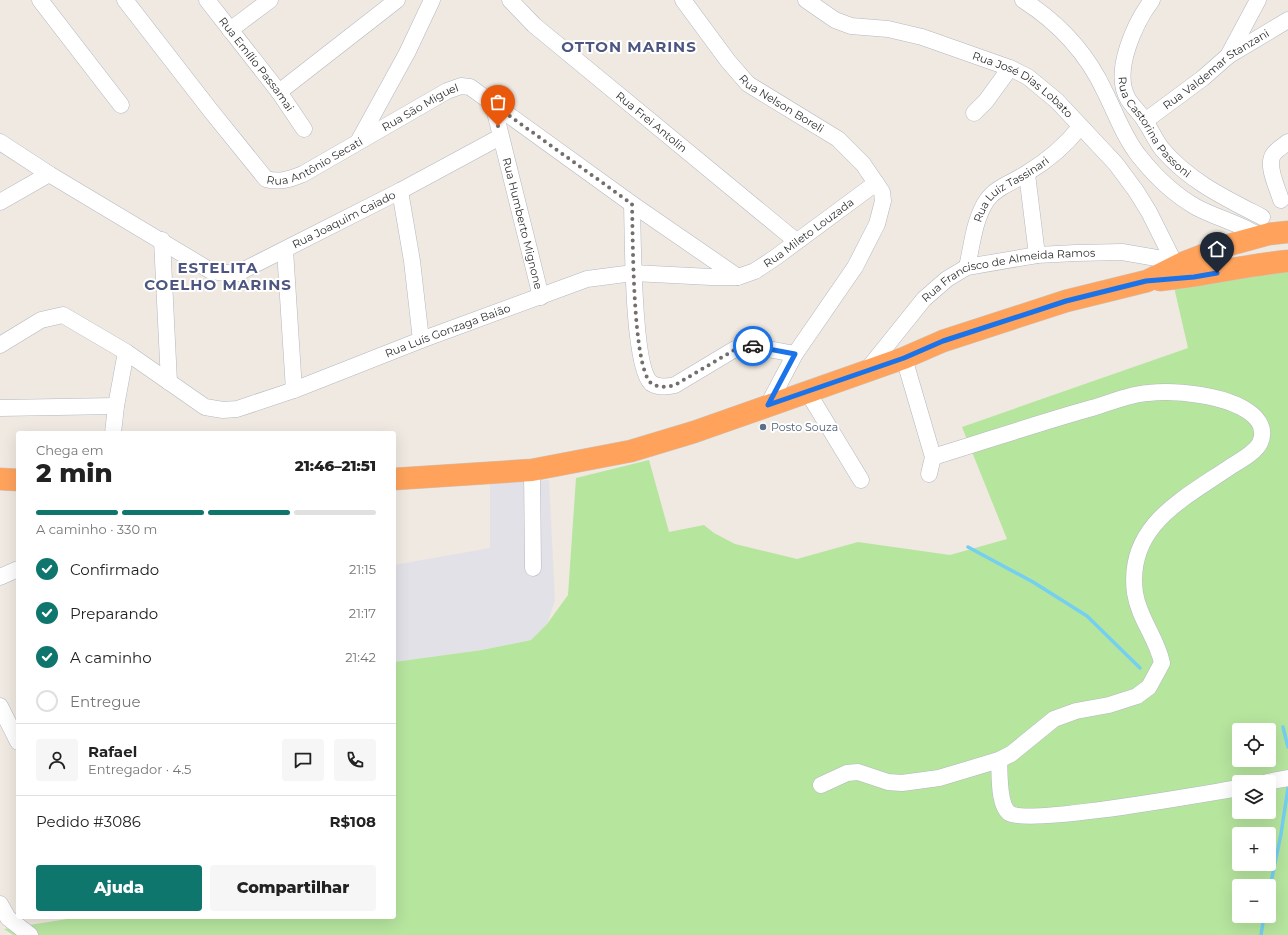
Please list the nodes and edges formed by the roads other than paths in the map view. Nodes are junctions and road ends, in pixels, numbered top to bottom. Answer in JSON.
{"nodes":[{"id":1,"x":40,"y":0,"type":"edge"},
{"id":2,"x":125,"y":0,"type":"edge"},
{"id":3,"x":207,"y":0,"type":"edge"},
{"id":4,"x":270,"y":0,"type":"edge"},
{"id":5,"x":397,"y":0,"type":"edge"},
{"id":6,"x":432,"y":0,"type":"edge"},
{"id":7,"x":510,"y":0,"type":"edge"},
{"id":8,"x":683,"y":0,"type":"edge"},
{"id":9,"x":806,"y":0,"type":"edge"},
{"id":10,"x":1023,"y":0,"type":"edge"},
{"id":11,"x":1152,"y":0,"type":"edge"},
{"id":12,"x":1258,"y":0,"type":"edge"},
{"id":13,"x":1288,"y":20,"type":"edge"},
{"id":14,"x":230,"y":30,"type":"junction"},
{"id":15,"x":1228,"y":56,"type":"junction"},
{"id":16,"x":1010,"y":68,"type":"junction"},
{"id":17,"x":279,"y":92,"type":"junction"},
{"id":18,"x":493,"y":104,"type":"junction"},
{"id":19,"x":121,"y":105,"type":"dead end"},
{"id":20,"x":974,"y":113,"type":"dead end"},
{"id":21,"x":1145,"y":121,"type":"junction"},
{"id":22,"x":1080,"y":127,"type":"junction"},
{"id":23,"x":304,"y":129,"type":"dead end"},
{"id":24,"x":500,"y":136,"type":"junction"},
{"id":25,"x":0,"y":142,"type":"edge"},
{"id":26,"x":358,"y":142,"type":"junction"},
{"id":27,"x":1288,"y":142,"type":"edge"},
{"id":28,"x":49,"y":174,"type":"junction"},
{"id":29,"x":1027,"y":174,"type":"junction"},
{"id":30,"x":876,"y":183,"type":"junction"},
{"id":31,"x":400,"y":192,"type":"junction"},
{"id":32,"x":1284,"y":199,"type":"edge"},
{"id":33,"x":0,"y":202,"type":"edge"},
{"id":34,"x":632,"y":204,"type":"junction"},
{"id":35,"x":1269,"y":230,"type":"edge"},
{"id":36,"x":162,"y":240,"type":"junction"},
{"id":37,"x":796,"y":241,"type":"junction"},
{"id":38,"x":1229,"y":245,"type":"junction"},
{"id":39,"x":284,"y":250,"type":"junction"},
{"id":40,"x":1037,"y":255,"type":"junction"},
{"id":41,"x":1288,"y":260,"type":"edge"},
{"id":42,"x":1178,"y":262,"type":"junction"},
{"id":43,"x":967,"y":267,"type":"junction"},
{"id":44,"x":1229,"y":270,"type":"junction"},
{"id":45,"x":633,"y":273,"type":"junction"},
{"id":46,"x":738,"y":277,"type":"junction"},
{"id":47,"x":1146,"y":281,"type":"junction"},
{"id":48,"x":541,"y":297,"type":"junction"},
{"id":49,"x":422,"y":340,"type":"junction"},
{"id":50,"x":0,"y":345,"type":"edge"},
{"id":51,"x":126,"y":352,"type":"junction"},
{"id":52,"x":795,"y":354,"type":"junction"},
{"id":53,"x":904,"y":358,"type":"junction"},
{"id":54,"x":867,"y":370,"type":"junction"},
{"id":55,"x":169,"y":382,"type":"junction"},
{"id":56,"x":294,"y":390,"type":"junction"},
{"id":57,"x":807,"y":391,"type":"junction"},
{"id":58,"x":768,"y":405,"type":"junction"},
{"id":59,"x":116,"y":406,"type":"junction"},
{"id":60,"x":0,"y":408,"type":"edge"},
{"id":61,"x":113,"y":431,"type":"edge"},
{"id":62,"x":933,"y":457,"type":"junction"},
{"id":63,"x":532,"y":470,"type":"junction"},
{"id":64,"x":929,"y":474,"type":"dead end"},
{"id":65,"x":0,"y":479,"type":"edge"},
{"id":66,"x":396,"y":479,"type":"edge"},
{"id":67,"x":16,"y":480,"type":"edge"},
{"id":68,"x":861,"y":480,"type":"dead end"},
{"id":69,"x":534,"y":568,"type":"dead end"},
{"id":70,"x":16,"y":569,"type":"edge"},
{"id":71,"x":0,"y":577,"type":"edge"},
{"id":72,"x":0,"y":706,"type":"edge"},
{"id":73,"x":16,"y":738,"type":"edge"},
{"id":74,"x":999,"y":760,"type":"junction"},
{"id":75,"x":1288,"y":778,"type":"edge"},
{"id":76,"x":1276,"y":780,"type":"edge"},
{"id":77,"x":821,"y":785,"type":"dead end"},
{"id":78,"x":1232,"y":789,"type":"edge"},
{"id":79,"x":0,"y":904,"type":"edge"},
{"id":80,"x":30,"y":935,"type":"edge"}],
"edges":[{"from":1,"to":19,"type":"street"},
{"from":2,"to":26,"type":"street","name":"Rua Antônio Secati"},
{"from":3,"to":14,"type":"street","name":"Rua Emílio Passamai"},
{"from":4,"to":14,"type":"street"},
{"from":5,"to":17,"type":"street"},
{"from":6,"to":26,"type":"street","name":"Rua Antônio Secati"},
{"from":7,"to":37,"type":"street","name":"Rua Frei Antolin"},
{"from":8,"to":30,"type":"street","name":"Rua Nelson Boreli"},
{"from":9,"to":16,"type":"street","name":"Rua José Dias Lobato"},
{"from":10,"to":35,"type":"street"},
{"from":11,"to":21,"type":"street","name":"Rua Castorina Passoni"},
{"from":12,"to":15,"type":"street"},
{"from":13,"to":15,"type":"street","name":"Rua Valdemar Stanzani"},
{"from":14,"to":17,"type":"street","name":"Rua Emílio Passamai"},
{"from":15,"to":21,"type":"street","name":"Rua Valdemar Stanzani"},
{"from":16,"to":20,"type":"street"},
{"from":16,"to":22,"type":"street","name":"Rua José Dias Lobato"},
{"from":17,"to":23,"type":"street","name":"Rua Emílio Passamai"},
{"from":18,"to":24,"type":"street","name":"Rua Humberto Mignone"},
{"from":18,"to":26,"type":"street","name":"Rua São Miguel"},
{"from":18,"to":34,"type":"street","name":"Rua São Miguel"},
{"from":21,"to":35,"type":"street","name":"Rua Castorina Passoni"},
{"from":22,"to":29,"type":"street","name":"Rua Luiz Tassinari"},
{"from":22,"to":42,"type":"street","name":"Rua José Dias Lobato"},
{"from":24,"to":31,"type":"street","name":"Rua Joaquim Caiado"},
{"from":24,"to":48,"type":"street","name":"Rua Humberto Mignone"},
{"from":25,"to":28,"type":"street","name":"Rua Joaquim Caiado"},
{"from":27,"to":32,"type":"street"},
{"from":28,"to":33,"type":"street"},
{"from":28,"to":36,"type":"street","name":"Rua Joaquim Caiado"},
{"from":29,"to":40,"type":"street"},
{"from":29,"to":43,"type":"street","name":"Rua Luiz Tassinari"},
{"from":30,"to":37,"type":"street","name":"Rua Mileto Louzada"},
{"from":30,"to":52,"type":"street","name":"Rua Nelson Boreli"},
{"from":31,"to":39,"type":"street","name":"Rua Joaquim Caiado"},
{"from":31,"to":49,"type":"street"},
{"from":32,"to":35,"type":"street"},
{"from":34,"to":45,"type":"street"},
{"from":34,"to":46,"type":"street","name":"Rua São Miguel"},
{"from":35,"to":38,"type":"highway"},
{"from":36,"to":39,"type":"street","name":"Rua Joaquim Caiado"},
{"from":36,"to":55,"type":"street"},
{"from":37,"to":46,"type":"street","name":"Rua Mileto Louzada"},
{"from":38,"to":42,"type":"highway"},
{"from":38,"to":44,"type":"highway"},
{"from":39,"to":56,"type":"street"},
{"from":40,"to":42,"type":"street","name":"Rua Francisco de Almeida Ramos"},
{"from":40,"to":43,"type":"street","name":"Rua Francisco de Almeida Ramos"},
{"from":41,"to":44,"type":"highway"},
{"from":42,"to":47,"type":"highway"},
{"from":43,"to":54,"type":"street","name":"Rua Francisco de Almeida Ramos"},
{"from":44,"to":47,"type":"highway"},
{"from":45,"to":46,"type":"street","name":"Rua Luís Gonzaga Baião"},
{"from":45,"to":48,"type":"street","name":"Rua Luís Gonzaga Baião"},
{"from":45,"to":52,"type":"street"},
{"from":47,"to":53,"type":"highway"},
{"from":48,"to":49,"type":"street","name":"Rua Luís Gonzaga Baião"},
{"from":49,"to":56,"type":"street","name":"Rua Luís Gonzaga Baião"},
{"from":50,"to":51,"type":"street","name":"Rua Luís Gonzaga Baião"},
{"from":51,"to":55,"type":"street","name":"Rua Luís Gonzaga Baião"},
{"from":51,"to":59,"type":"street"},
{"from":52,"to":58,"type":"street"},
{"from":53,"to":54,"type":"highway"},
{"from":53,"to":62,"type":"street"},
{"from":54,"to":57,"type":"highway"},
{"from":55,"to":56,"type":"street","name":"Rua Luís Gonzaga Baião"},
{"from":57,"to":58,"type":"highway"},
{"from":57,"to":68,"type":"street"},
{"from":58,"to":63,"type":"highway"},
{"from":59,"to":60,"type":"street"},
{"from":59,"to":61,"type":"street"},
{"from":62,"to":64,"type":"street"},
{"from":62,"to":74,"type":"street"},
{"from":63,"to":66,"type":"highway"},
{"from":63,"to":69,"type":"street"},
{"from":65,"to":67,"type":"highway"},
{"from":70,"to":71,"type":"street"},
{"from":72,"to":73,"type":"street"},
{"from":74,"to":77,"type":"street"},
{"from":74,"to":78,"type":"street"},
{"from":75,"to":76,"type":"street"},
{"from":79,"to":80,"type":"street"}]}
